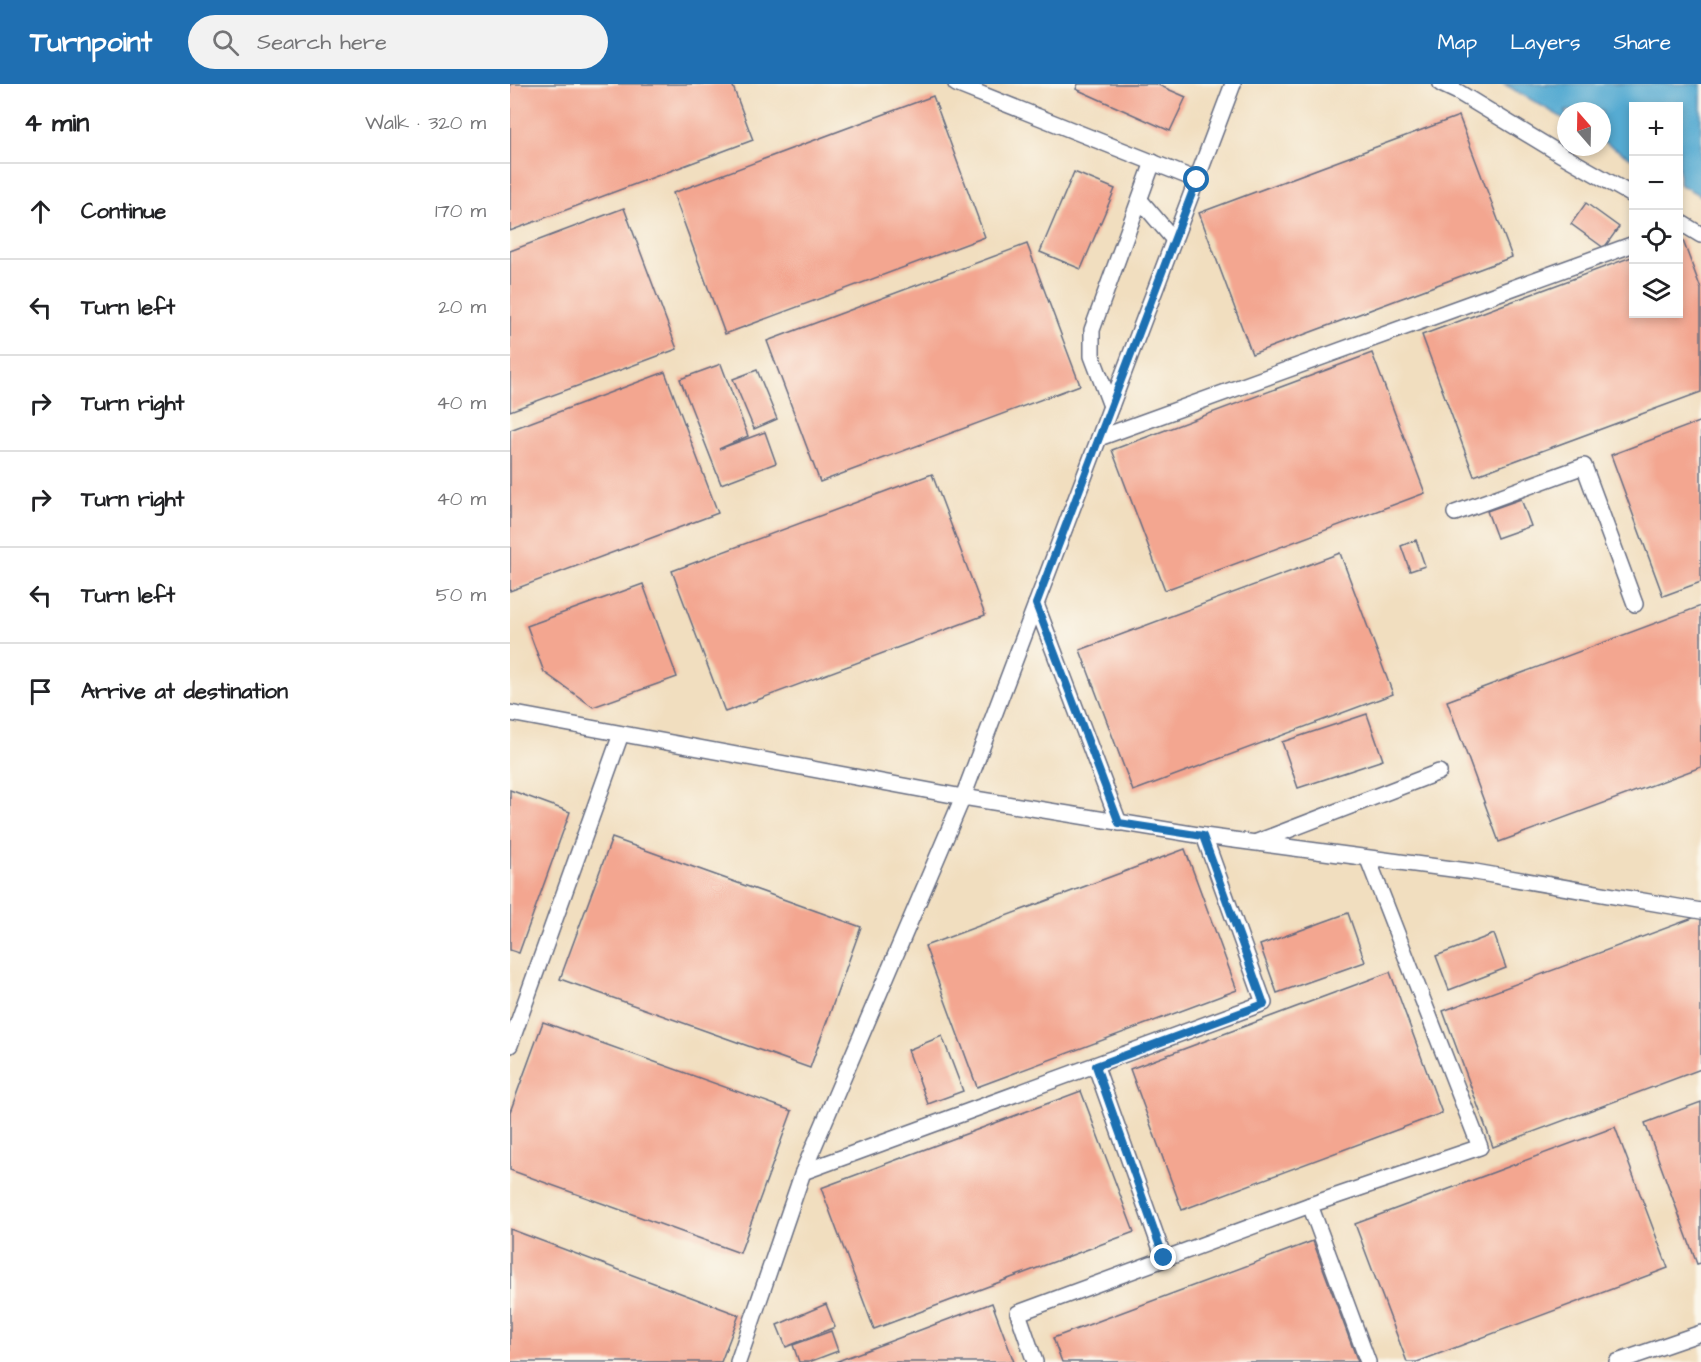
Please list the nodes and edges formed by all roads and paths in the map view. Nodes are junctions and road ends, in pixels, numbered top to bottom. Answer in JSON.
{"nodes":[{"id":1,"x":956,"y":84,"type":"edge"},
{"id":2,"x":1233,"y":84,"type":"edge"},
{"id":3,"x":1441,"y":84,"type":"edge"},
{"id":4,"x":1153,"y":162,"type":"junction"},
{"id":5,"x":1197,"y":180,"type":"junction"},
{"id":6,"x":1629,"y":193,"type":"edge"},
{"id":7,"x":1140,"y":200,"type":"junction"},
{"id":8,"x":1683,"y":225,"type":"edge"},
{"id":9,"x":1701,"y":235,"type":"edge"},
{"id":10,"x":1174,"y":240,"type":"junction"},
{"id":11,"x":1629,"y":246,"type":"edge"},
{"id":12,"x":1111,"y":406,"type":"junction"},
{"id":13,"x":1099,"y":438,"type":"junction"},
{"id":14,"x":1455,"y":513,"type":"dead end"},
{"id":15,"x":1036,"y":604,"type":"junction"},
{"id":16,"x":1635,"y":604,"type":"dead end"},
{"id":17,"x":510,"y":713,"type":"edge"},
{"id":18,"x":621,"y":734,"type":"junction"},
{"id":19,"x":1439,"y":772,"type":"dead end"},
{"id":20,"x":963,"y":797,"type":"junction"},
{"id":21,"x":1119,"y":823,"type":"junction"},
{"id":22,"x":1203,"y":836,"type":"junction"},
{"id":23,"x":1254,"y":843,"type":"junction"},
{"id":24,"x":1368,"y":859,"type":"junction"},
{"id":25,"x":1701,"y":911,"type":"edge"},
{"id":26,"x":510,"y":1045,"type":"edge"},
{"id":27,"x":1096,"y":1066,"type":"junction"},
{"id":28,"x":803,"y":1172,"type":"junction"},
{"id":29,"x":1310,"y":1205,"type":"junction"},
{"id":30,"x":1164,"y":1258,"type":"junction"},
{"id":31,"x":1701,"y":1334,"type":"edge"},
{"id":32,"x":738,"y":1362,"type":"edge"},
{"id":33,"x":1035,"y":1362,"type":"edge"},
{"id":34,"x":1368,"y":1362,"type":"edge"},
{"id":35,"x":1617,"y":1362,"type":"edge"}],
"edges":[{"from":1,"to":4,"type":"lane"},
{"from":2,"to":5,"type":"lane"},
{"from":3,"to":6,"type":"lane"},
{"from":4,"to":5,"type":"lane"},
{"from":4,"to":7,"type":"lane"},
{"from":5,"to":10,"type":"lane"},
{"from":7,"to":10,"type":"lane"},
{"from":7,"to":12,"type":"lane"},
{"from":8,"to":9,"type":"lane"},
{"from":10,"to":12,"type":"lane"},
{"from":11,"to":13,"type":"lane"},
{"from":12,"to":13,"type":"lane"},
{"from":13,"to":15,"type":"lane"},
{"from":14,"to":16,"type":"lane"},
{"from":15,"to":20,"type":"lane"},
{"from":15,"to":21,"type":"lane"},
{"from":17,"to":18,"type":"lane"},
{"from":18,"to":20,"type":"lane"},
{"from":18,"to":26,"type":"lane"},
{"from":19,"to":23,"type":"lane"},
{"from":20,"to":21,"type":"lane"},
{"from":20,"to":28,"type":"lane"},
{"from":21,"to":22,"type":"lane"},
{"from":22,"to":23,"type":"lane"},
{"from":22,"to":27,"type":"lane"},
{"from":23,"to":24,"type":"lane"},
{"from":24,"to":25,"type":"lane"},
{"from":24,"to":29,"type":"lane"},
{"from":27,"to":28,"type":"lane"},
{"from":27,"to":30,"type":"lane"},
{"from":28,"to":32,"type":"lane"},
{"from":29,"to":30,"type":"lane"},
{"from":29,"to":34,"type":"lane"},
{"from":30,"to":33,"type":"lane"},
{"from":31,"to":35,"type":"lane"}]}
